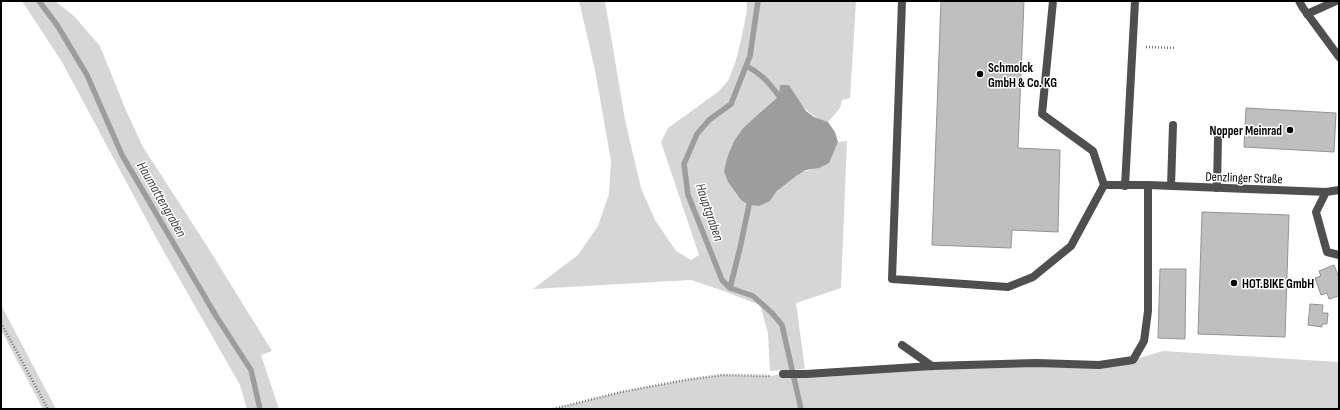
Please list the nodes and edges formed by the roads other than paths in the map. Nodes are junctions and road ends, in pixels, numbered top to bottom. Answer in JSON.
{"nodes":[{"id":1,"x":902,"y":1,"type":"edge"},
{"id":2,"x":1053,"y":1,"type":"edge"},
{"id":3,"x":1135,"y":1,"type":"edge"},
{"id":4,"x":1299,"y":1,"type":"edge"},
{"id":5,"x":1336,"y":1,"type":"edge"},
{"id":6,"x":1307,"y":14,"type":"junction"},
{"id":7,"x":1338,"y":54,"type":"edge"},
{"id":8,"x":1173,"y":125,"type":"dead end"},
{"id":9,"x":1218,"y":138,"type":"dead end"},
{"id":10,"x":1104,"y":185,"type":"junction"},
{"id":11,"x":1148,"y":185,"type":"junction"},
{"id":12,"x":1125,"y":186,"type":"junction"},
{"id":13,"x":1171,"y":186,"type":"junction"},
{"id":14,"x":1217,"y":188,"type":"junction"},
{"id":15,"x":1339,"y":190,"type":"edge"},
{"id":16,"x":1326,"y":192,"type":"junction"},
{"id":17,"x":1339,"y":255,"type":"edge"},
{"id":18,"x":902,"y":345,"type":"dead end"},
{"id":19,"x":932,"y":366,"type":"junction"},
{"id":20,"x":783,"y":374,"type":"road end"}],
"edges":[{"from":1,"to":10,"type":"street"},
{"from":2,"to":10,"type":"street"},
{"from":3,"to":12,"type":"street"},
{"from":4,"to":6,"type":"street"},
{"from":5,"to":6,"type":"street"},
{"from":6,"to":7,"type":"street"},
{"from":8,"to":13,"type":"street"},
{"from":9,"to":14,"type":"street"},
{"from":10,"to":12,"type":"street","name":"Denzlinger Straße"},
{"from":11,"to":12,"type":"street","name":"Denzlinger Straße"},
{"from":11,"to":13,"type":"street","name":"Denzlinger Straße"},
{"from":11,"to":19,"type":"street"},
{"from":13,"to":14,"type":"street","name":"Denzlinger Straße"},
{"from":14,"to":16,"type":"street","name":"Denzlinger Straße"},
{"from":15,"to":16,"type":"street","name":"Denzlinger Straße"},
{"from":16,"to":17,"type":"street"},
{"from":18,"to":19,"type":"street"},
{"from":19,"to":20,"type":"street"}]}
